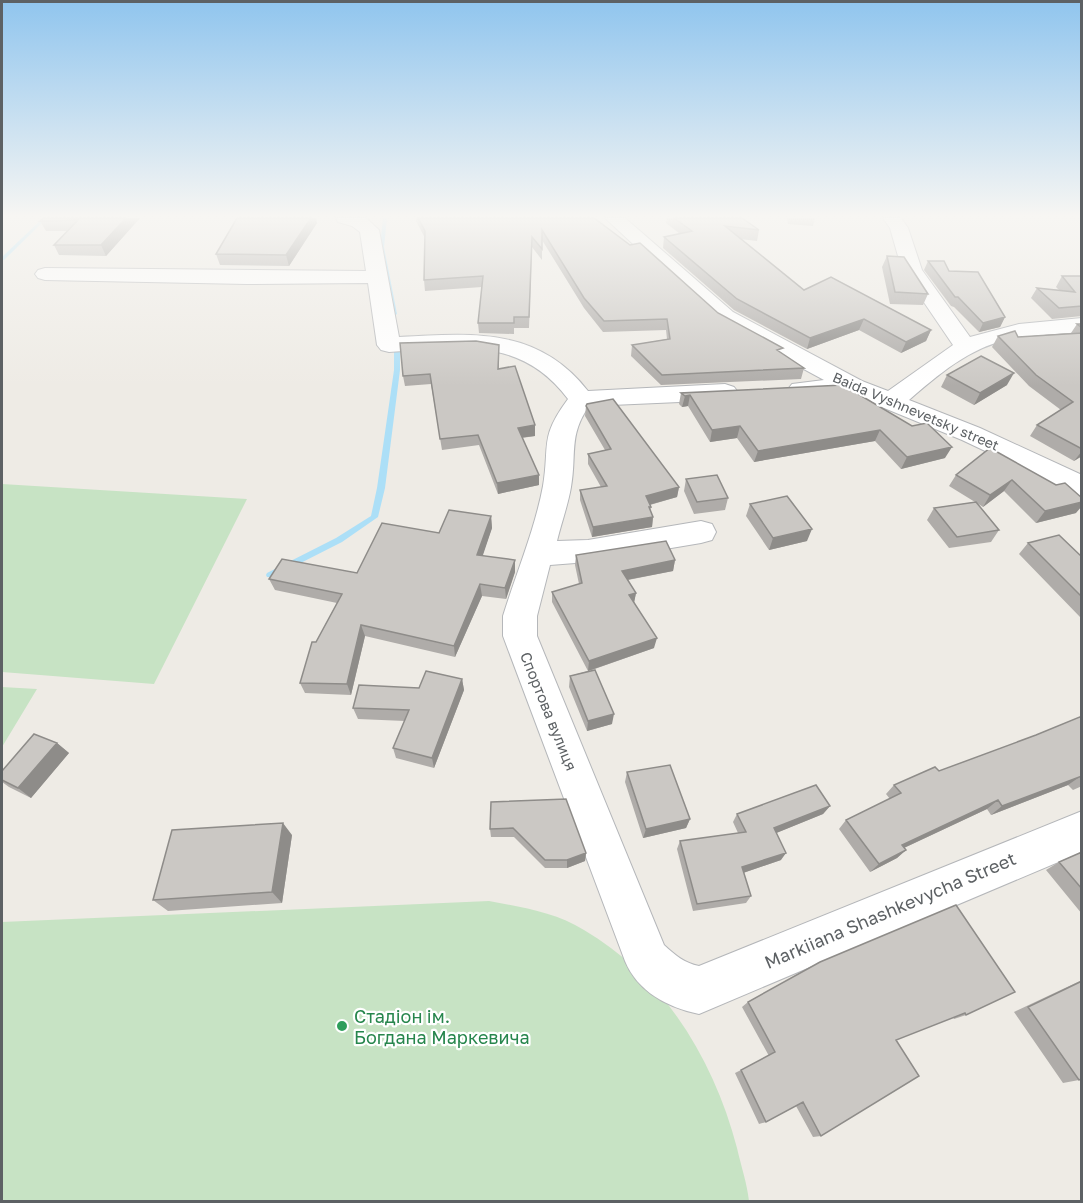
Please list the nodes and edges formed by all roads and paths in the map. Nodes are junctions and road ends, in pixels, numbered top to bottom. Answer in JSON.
{"nodes":[{"id":1,"x":52,"y":274,"type":"edge"},
{"id":2,"x":677,"y":274,"type":"edge"},
{"id":3,"x":915,"y":274,"type":"edge"},
{"id":4,"x":376,"y":277,"type":"joint"},
{"id":5,"x":1082,"y":325,"type":"edge"},
{"id":6,"x":966,"y":347,"type":"junction"},
{"id":7,"x":853,"y":386,"type":"junction"},
{"id":8,"x":782,"y":390,"type":"edge"},
{"id":9,"x":746,"y":391,"type":"edge"},
{"id":10,"x":581,"y":399,"type":"junction"},
{"id":11,"x":893,"y":400,"type":"junction"},
{"id":12,"x":1082,"y":487,"type":"edge"},
{"id":13,"x":701,"y":532,"type":"dead end"},
{"id":14,"x":538,"y":554,"type":"junction"},
{"id":15,"x":1082,"y":831,"type":"edge"},
{"id":16,"x":699,"y":990,"type":"joint"}],
"edges":[{"from":1,"to":4,"type":"street"},
{"from":2,"to":7,"type":"street","name":"Baida Vyshnevetsky street"},
{"from":3,"to":6,"type":"street"},
{"from":4,"to":10,"type":"street"},
{"from":5,"to":6,"type":"street"},
{"from":6,"to":11,"type":"street"},
{"from":7,"to":8,"type":"street"},
{"from":7,"to":11,"type":"street","name":"Baida Vyshnevetsky street"},
{"from":9,"to":10,"type":"street"},
{"from":10,"to":14,"type":"street","name":"Спортова вулиця"},
{"from":11,"to":12,"type":"street","name":"Baida Vyshnevetsky street"},
{"from":13,"to":14,"type":"street"},
{"from":14,"to":16,"type":"street","name":"Спортова вулиця"},
{"from":15,"to":16,"type":"street","name":"Markiiana Shashkevycha Street"}]}
